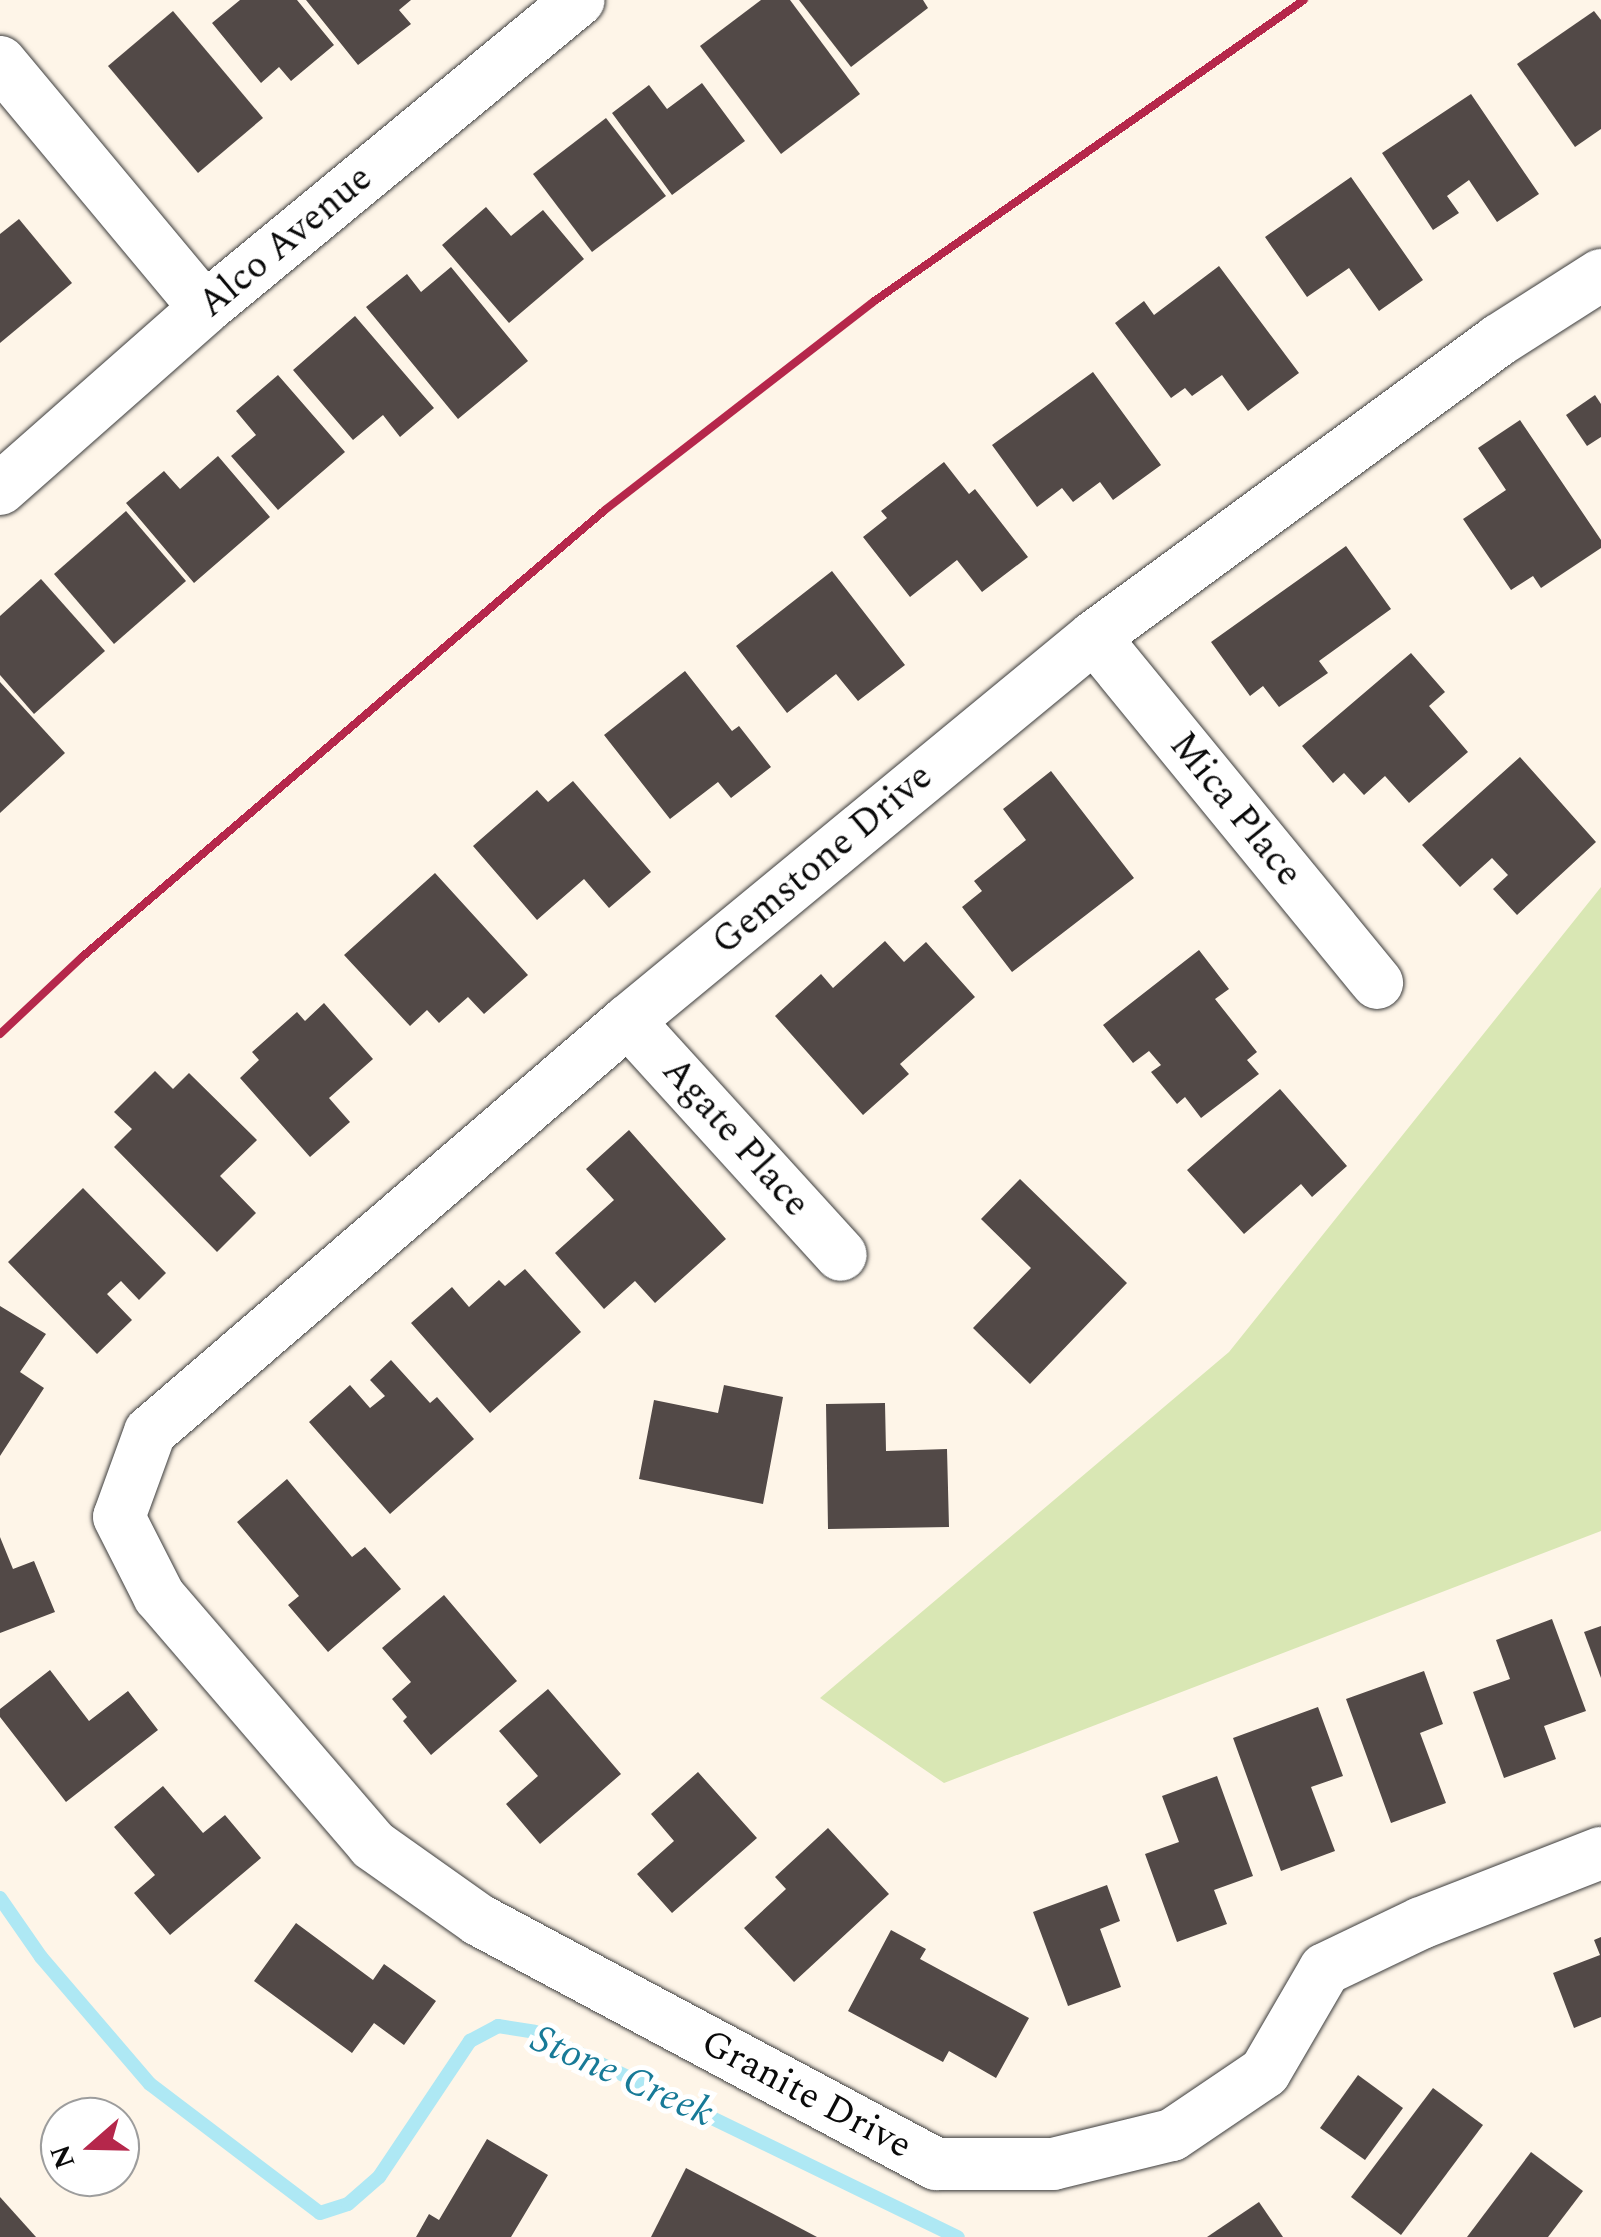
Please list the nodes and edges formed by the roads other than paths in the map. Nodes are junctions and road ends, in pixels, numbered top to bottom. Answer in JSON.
{"nodes":[{"id":1,"x":578,"y":0,"type":"edge"},
{"id":2,"x":0,"y":62,"type":"edge"},
{"id":3,"x":1601,"y":275,"type":"edge"},
{"id":4,"x":205,"y":308,"type":"junction"},
{"id":5,"x":0,"y":489,"type":"edge"},
{"id":6,"x":1094,"y":637,"type":"junction"},
{"id":7,"x":1377,"y":983,"type":"dead end"},
{"id":8,"x":628,"y":1021,"type":"junction"},
{"id":9,"x":841,"y":1255,"type":"dead end"},
{"id":10,"x":119,"y":1517,"type":"joint"},
{"id":11,"x":1601,"y":1853,"type":"edge"}],
"edges":[{"from":1,"to":4,"type":"street","name":"Alco Avenue"},
{"from":2,"to":4,"type":"street"},
{"from":3,"to":6,"type":"street","name":"Gemstone Drive"},
{"from":4,"to":5,"type":"street","name":"Alco Avenue"},
{"from":6,"to":7,"type":"street","name":"Mica Place"},
{"from":6,"to":8,"type":"street","name":"Gemstone Drive"},
{"from":8,"to":9,"type":"street","name":"Agate Place"},
{"from":8,"to":10,"type":"street","name":"Gemstone Drive"},
{"from":10,"to":11,"type":"street","name":"Granite Drive"}]}
